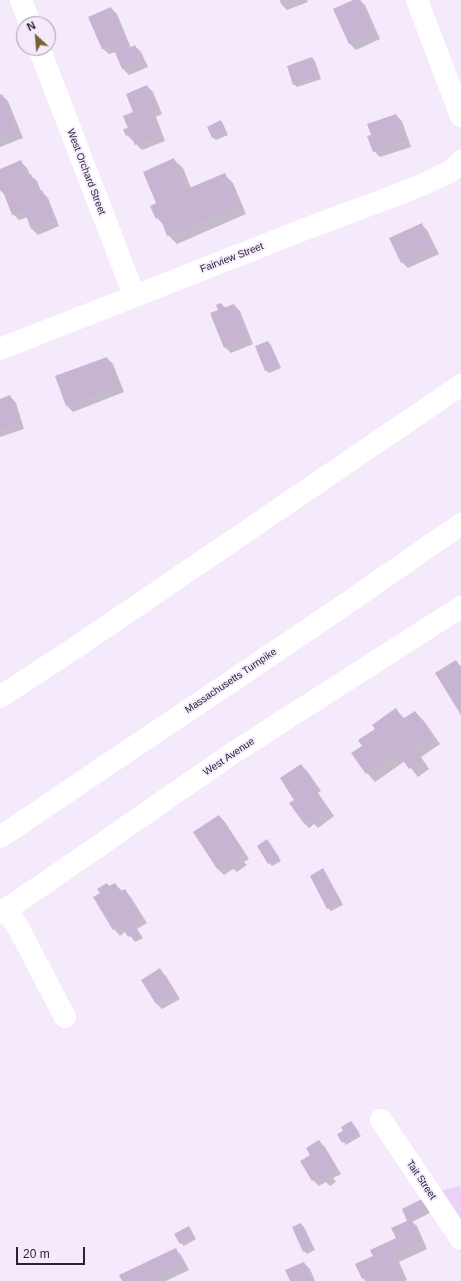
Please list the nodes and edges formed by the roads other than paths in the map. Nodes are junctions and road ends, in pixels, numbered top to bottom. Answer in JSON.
{"nodes":[{"id":1,"x":21,"y":0,"type":"edge"},
{"id":2,"x":417,"y":0,"type":"edge"},
{"id":3,"x":27,"y":16,"type":"edge"},
{"id":4,"x":42,"y":56,"type":"edge"},
{"id":5,"x":461,"y":116,"type":"edge"},
{"id":6,"x":461,"y":161,"type":"edge"},
{"id":7,"x":134,"y":295,"type":"junction"},
{"id":8,"x":0,"y":349,"type":"edge"},
{"id":9,"x":461,"y":385,"type":"edge"},
{"id":10,"x":461,"y":524,"type":"edge"},
{"id":11,"x":461,"y":607,"type":"edge"},
{"id":12,"x":0,"y":697,"type":"edge"},
{"id":13,"x":0,"y":837,"type":"edge"},
{"id":14,"x":3,"y":911,"type":"edge"},
{"id":15,"x":65,"y":1017,"type":"dead end"},
{"id":16,"x":381,"y":1120,"type":"dead end"},
{"id":17,"x":461,"y":1239,"type":"edge"}],
"edges":[{"from":1,"to":3,"type":"main road"},
{"from":2,"to":5,"type":"main road"},
{"from":4,"to":7,"type":"main road","name":"West Orchard Street"},
{"from":6,"to":7,"type":"main road","name":"Fairview Street"},
{"from":7,"to":8,"type":"main road","name":"Fairview Street"},
{"from":9,"to":12,"type":"main road"},
{"from":10,"to":13,"type":"main road","name":"Massachusetts Turnpike"},
{"from":11,"to":14,"type":"main road","name":"West Avenue"},
{"from":14,"to":15,"type":"main road"},
{"from":16,"to":17,"type":"main road","name":"Tait Street"}]}
